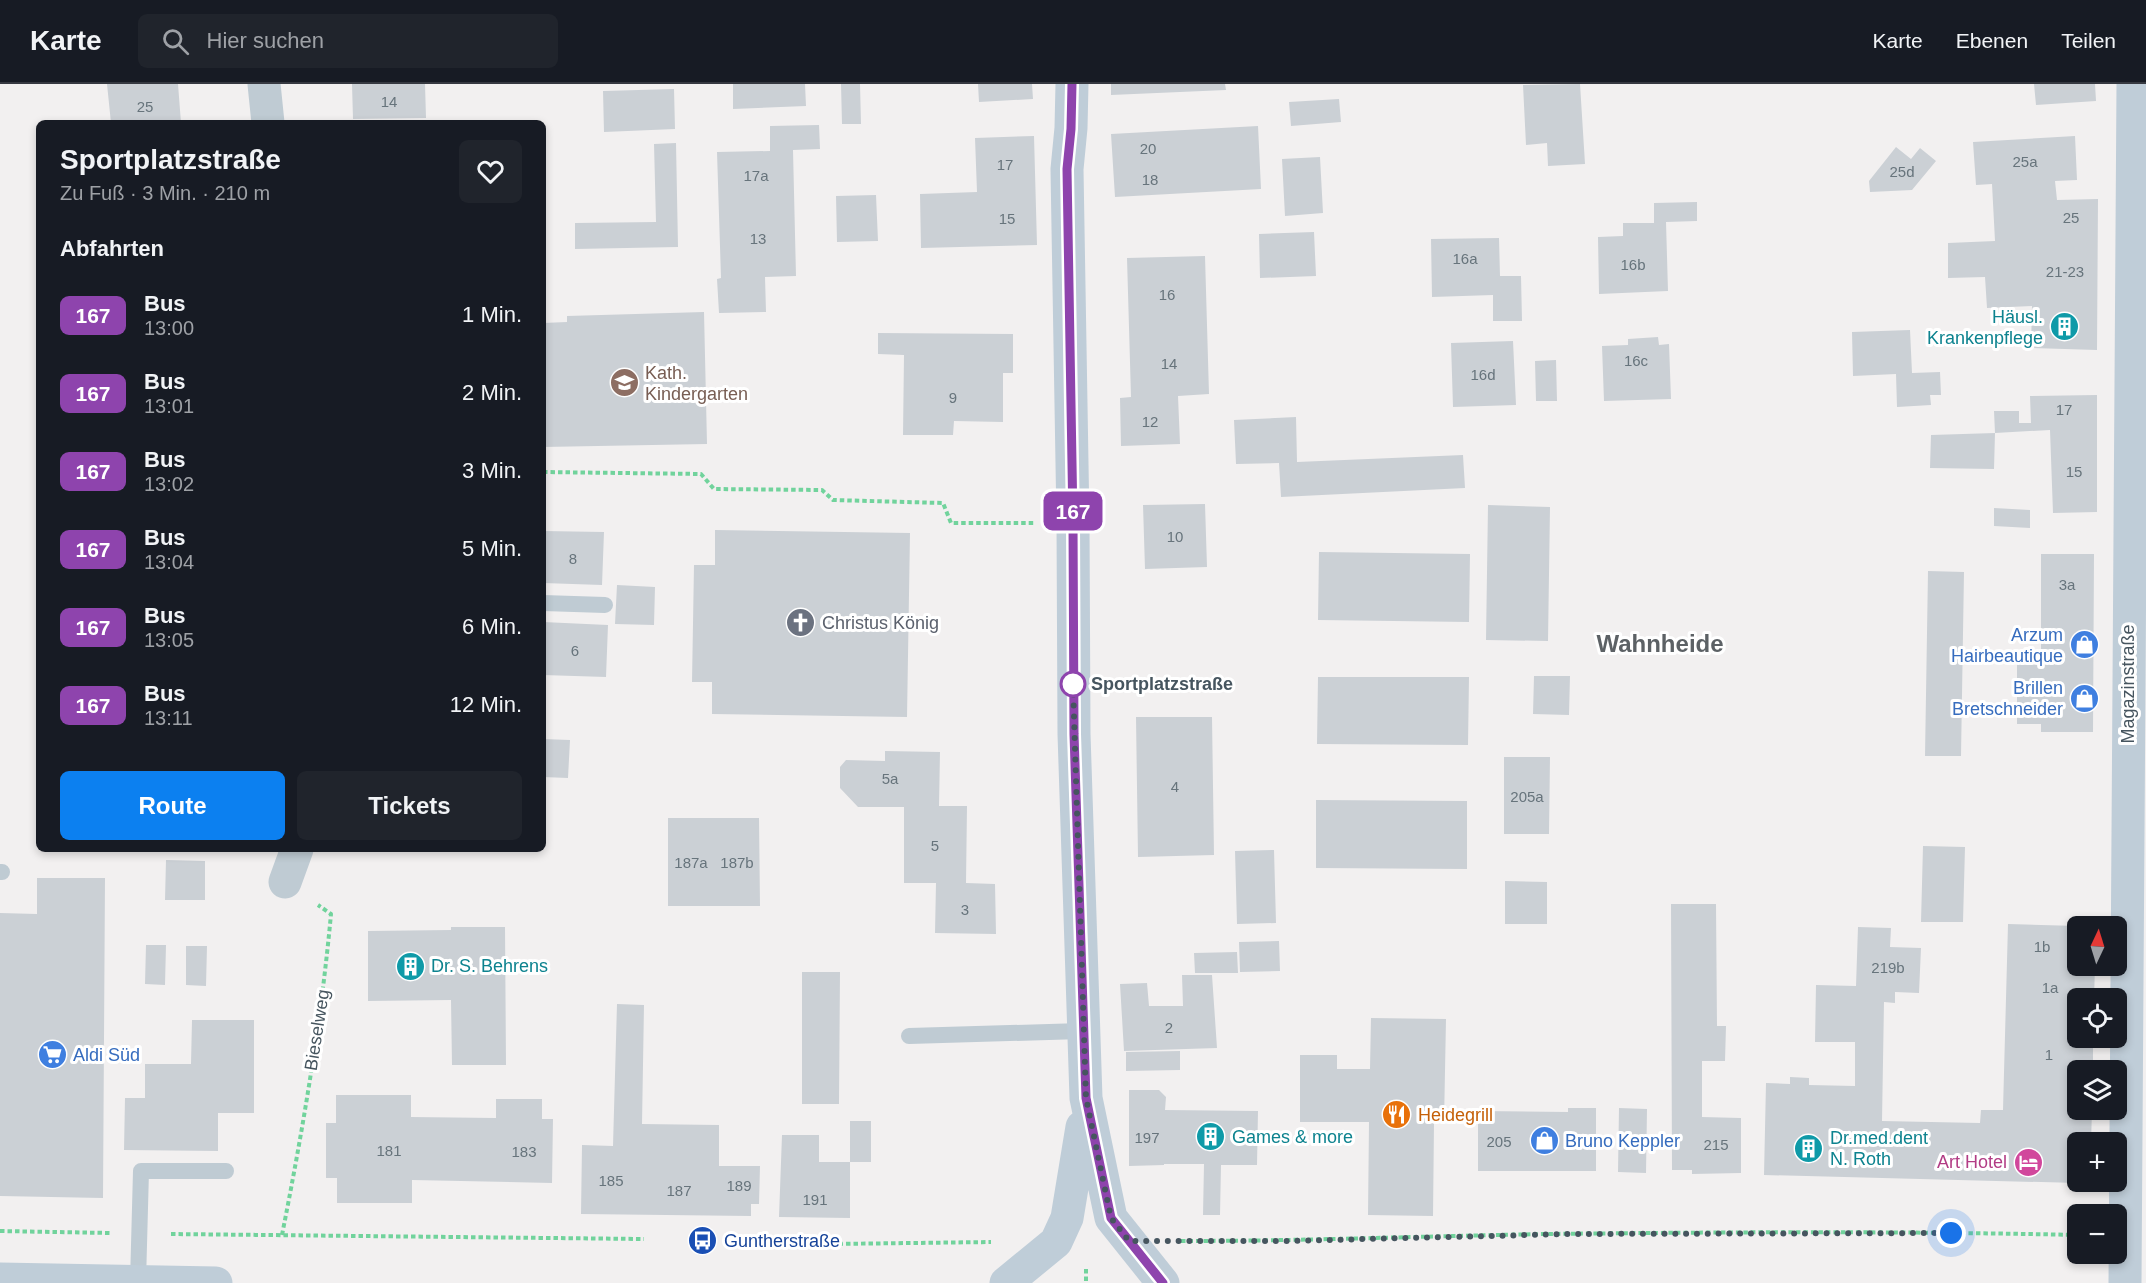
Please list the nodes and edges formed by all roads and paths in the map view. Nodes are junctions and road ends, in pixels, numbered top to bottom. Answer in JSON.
{"nodes":[{"id":1,"x":264,"y":84,"type":"edge"},
{"id":2,"x":1072,"y":84,"type":"edge"},
{"id":3,"x":2133,"y":84,"type":"edge"},
{"id":4,"x":268,"y":120,"type":"edge"},
{"id":5,"x":546,"y":472,"type":"edge"},
{"id":6,"x":1073,"y":522,"type":"junction"},
{"id":7,"x":546,"y":603,"type":"edge"},
{"id":8,"x":605,"y":605,"type":"dead end"},
{"id":9,"x":296,"y":852,"type":"edge"},
{"id":10,"x":285,"y":882,"type":"joint"},
{"id":11,"x":1082,"y":1031,"type":"junction"},
{"id":12,"x":909,"y":1036,"type":"dead end"},
{"id":13,"x":1086,"y":1098,"type":"junction"},
{"id":14,"x":226,"y":1171,"type":"dead end"},
{"id":15,"x":0,"y":1231,"type":"edge"},
{"id":16,"x":139,"y":1233,"type":"junction"},
{"id":17,"x":282,"y":1235,"type":"junction"},
{"id":18,"x":2067,"y":1235,"type":"edge"},
{"id":19,"x":644,"y":1239,"type":"dead end"},
{"id":20,"x":1129,"y":1241,"type":"junction"},
{"id":21,"x":996,"y":1242,"type":"dead end"},
{"id":22,"x":831,"y":1244,"type":"dead end"},
{"id":23,"x":15,"y":1281,"type":"edge"},
{"id":24,"x":138,"y":1282,"type":"edge"},
{"id":25,"x":216,"y":1283,"type":"edge"},
{"id":26,"x":1006,"y":1283,"type":"edge"},
{"id":27,"x":1163,"y":1283,"type":"edge"},
{"id":28,"x":2125,"y":1283,"type":"edge"}],
"edges":[{"from":1,"to":4,"type":"street"},
{"from":2,"to":6,"type":"main road"},
{"from":3,"to":28,"type":"main road","name":"Magazinstraße"},
{"from":5,"to":6,"type":"path"},
{"from":6,"to":11,"type":"main road"},
{"from":7,"to":8,"type":"lane"},
{"from":9,"to":10,"type":"street"},
{"from":10,"to":17,"type":"path","name":"Bieselweg"},
{"from":11,"to":12,"type":"lane"},
{"from":11,"to":13,"type":"main road"},
{"from":13,"to":20,"type":"main road"},
{"from":13,"to":26,"type":"main road"},
{"from":14,"to":16,"type":"lane"},
{"from":15,"to":16,"type":"path"},
{"from":16,"to":17,"type":"path"},
{"from":16,"to":24,"type":"lane"},
{"from":17,"to":19,"type":"path"},
{"from":18,"to":20,"type":"path"},
{"from":20,"to":27,"type":"main road"},
{"from":21,"to":22,"type":"path"},
{"from":23,"to":24,"type":"main road"},
{"from":24,"to":25,"type":"main road"}]}
